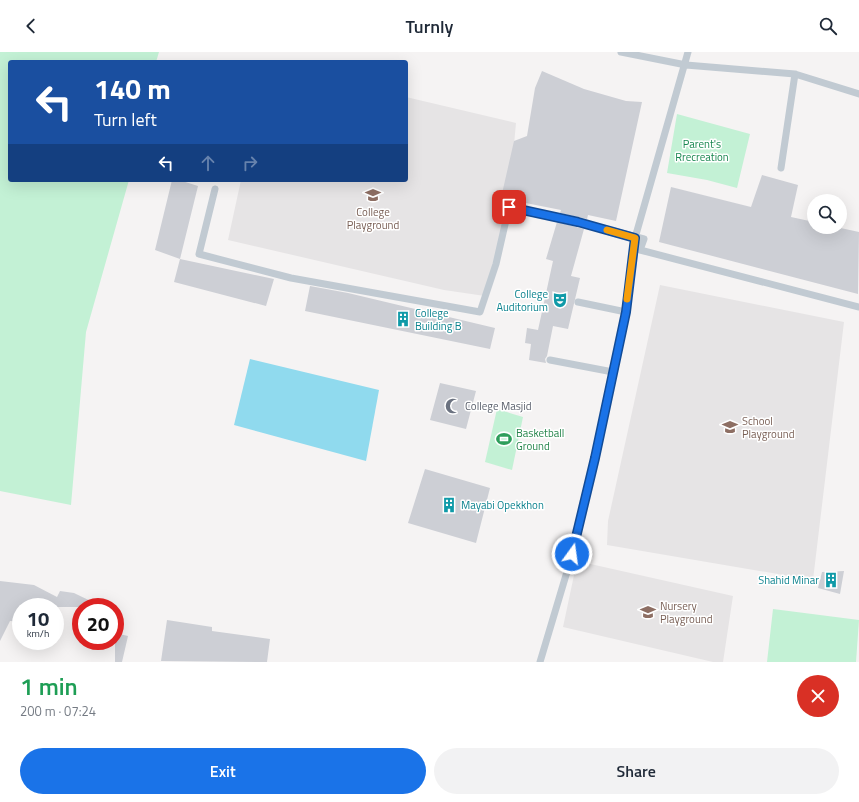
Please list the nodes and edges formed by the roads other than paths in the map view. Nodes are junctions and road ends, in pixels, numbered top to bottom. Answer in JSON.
{"nodes":[{"id":1,"x":621,"y":52,"type":"edge"},
{"id":2,"x":688,"y":52,"type":"edge"},
{"id":3,"x":686,"y":65,"type":"junction"},
{"id":4,"x":795,"y":74,"type":"junction"},
{"id":5,"x":859,"y":94,"type":"edge"},
{"id":6,"x":780,"y":168,"type":"dead end"},
{"id":7,"x":215,"y":189,"type":"dead end"},
{"id":8,"x":635,"y":238,"type":"junction"},
{"id":9,"x":578,"y":302,"type":"dead end"},
{"id":10,"x":859,"y":307,"type":"edge"},
{"id":11,"x":626,"y":312,"type":"junction"},
{"id":12,"x":550,"y":360,"type":"dead end"},
{"id":13,"x":613,"y":372,"type":"junction"},
{"id":14,"x":540,"y":662,"type":"edge"}],
"edges":[{"from":1,"to":3,"type":"lane"},
{"from":2,"to":3,"type":"lane"},
{"from":3,"to":4,"type":"lane"},
{"from":3,"to":8,"type":"lane"},
{"from":4,"to":5,"type":"lane"},
{"from":4,"to":6,"type":"lane"},
{"from":7,"to":8,"type":"lane"},
{"from":8,"to":10,"type":"lane"},
{"from":8,"to":11,"type":"lane"},
{"from":9,"to":11,"type":"lane"},
{"from":11,"to":13,"type":"lane"},
{"from":12,"to":13,"type":"lane"},
{"from":13,"to":14,"type":"lane"}]}
